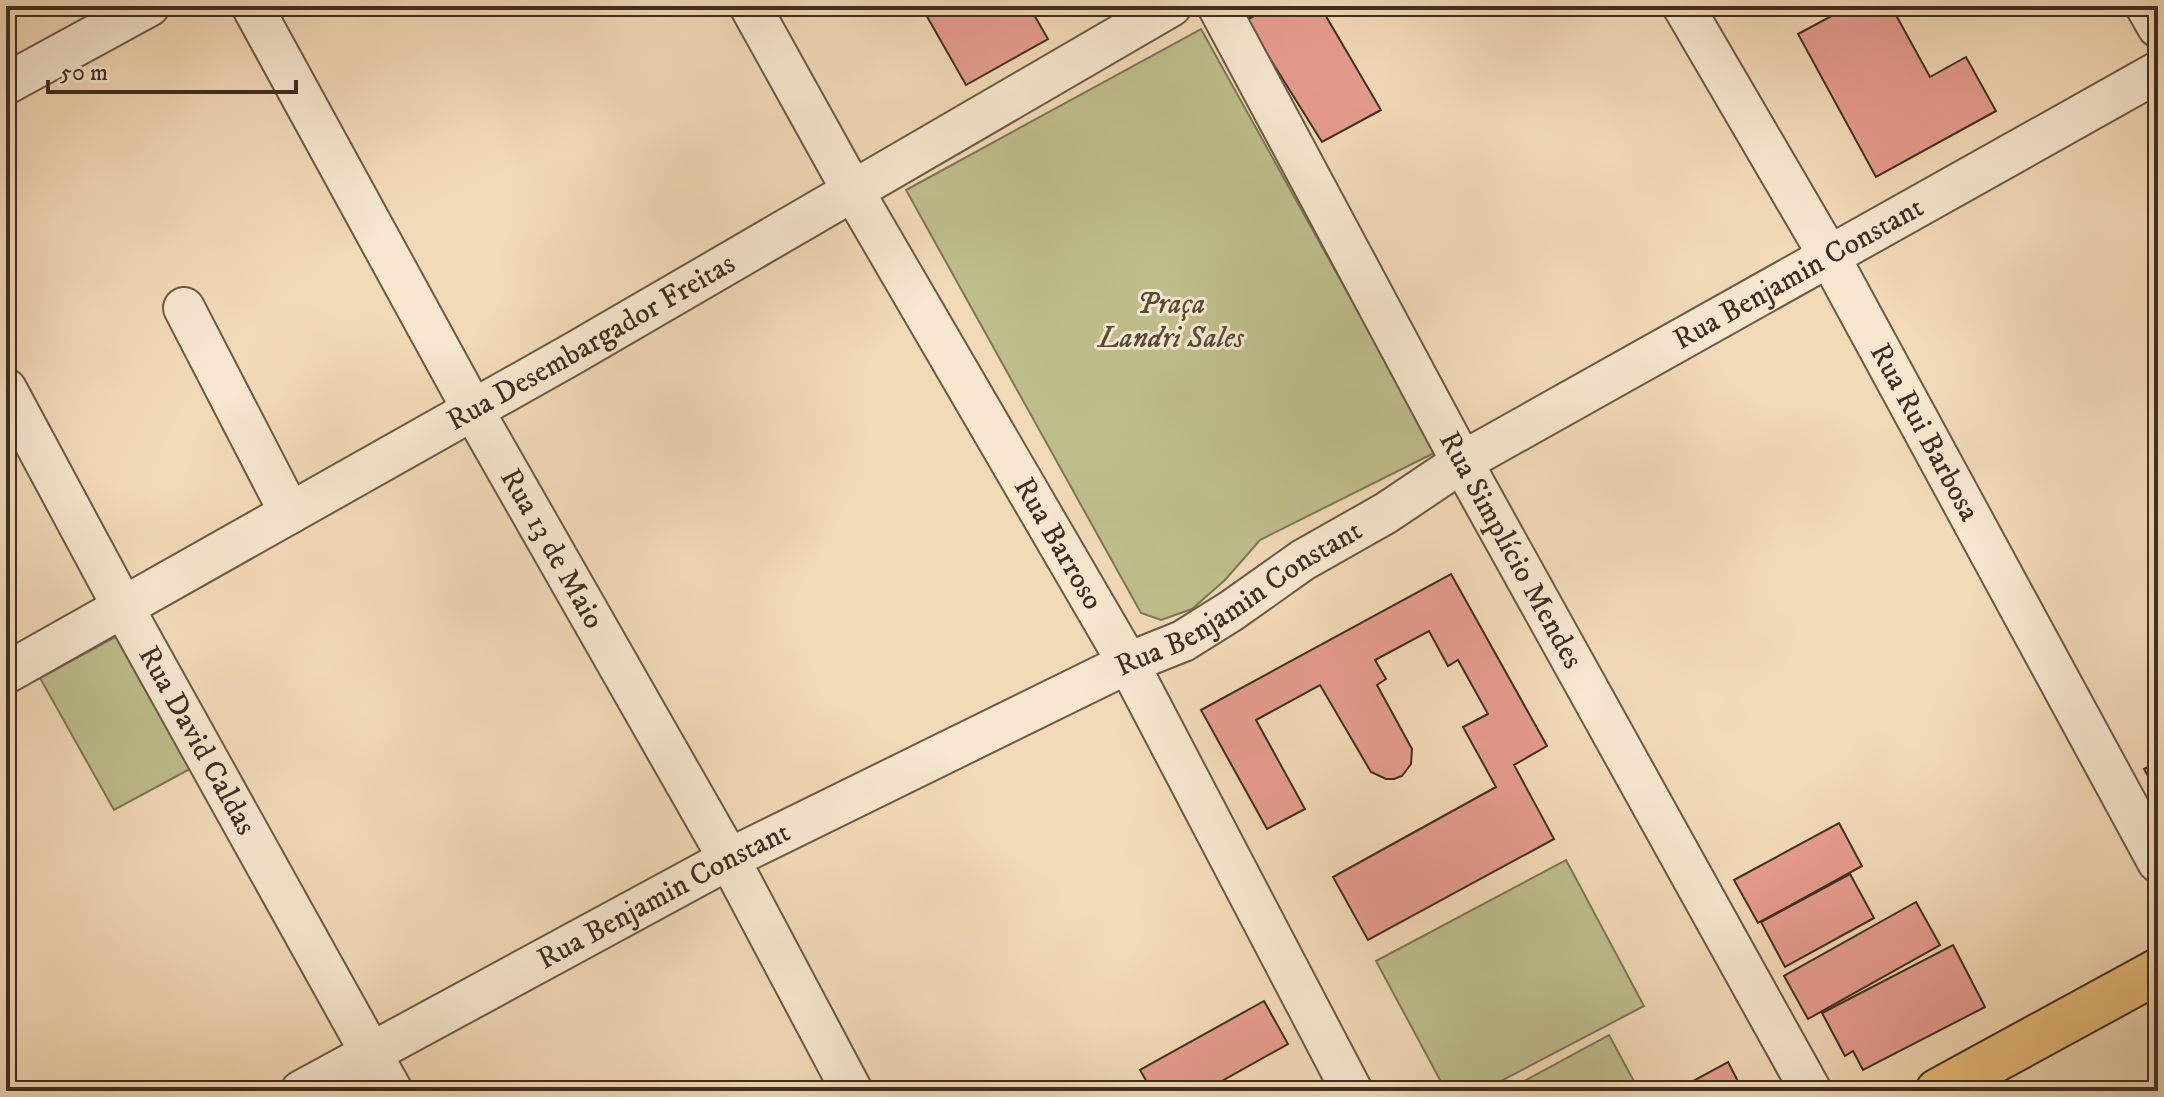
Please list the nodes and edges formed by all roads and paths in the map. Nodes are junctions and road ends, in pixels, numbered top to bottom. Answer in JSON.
{"nodes":[{"id":1,"x":149,"y":6,"type":"edge"},
{"id":2,"x":252,"y":6,"type":"edge"},
{"id":3,"x":750,"y":6,"type":"edge"},
{"id":4,"x":1171,"y":6,"type":"edge"},
{"id":5,"x":1218,"y":6,"type":"edge"},
{"id":6,"x":1683,"y":6,"type":"edge"},
{"id":7,"x":2146,"y":6,"type":"edge"},
{"id":8,"x":2158,"y":27,"type":"edge"},
{"id":9,"x":2158,"y":72,"type":"edge"},
{"id":10,"x":6,"y":84,"type":"edge"},
{"id":11,"x":854,"y":192,"type":"junction"},
{"id":12,"x":1829,"y":256,"type":"junction"},
{"id":13,"x":184,"y":308,"type":"dead end"},
{"id":14,"x":6,"y":389,"type":"edge"},
{"id":15,"x":473,"y":410,"type":"junction"},
{"id":16,"x":1462,"y":462,"type":"junction"},
{"id":17,"x":290,"y":513,"type":"junction"},
{"id":18,"x":123,"y":607,"type":"junction"},
{"id":19,"x":1128,"y":663,"type":"junction"},
{"id":20,"x":6,"y":673,"type":"edge"},
{"id":21,"x":729,"y":859,"type":"junction"},
{"id":22,"x":2158,"y":862,"type":"edge"},
{"id":23,"x":2158,"y":971,"type":"edge"},
{"id":24,"x":370,"y":1052,"type":"junction"},
{"id":25,"x":301,"y":1091,"type":"edge"},
{"id":26,"x":392,"y":1091,"type":"edge"},
{"id":27,"x":852,"y":1091,"type":"edge"},
{"id":28,"x":1352,"y":1091,"type":"edge"},
{"id":29,"x":1811,"y":1091,"type":"edge"},
{"id":30,"x":1938,"y":1091,"type":"edge"}],
"edges":[{"from":1,"to":10,"type":"street"},
{"from":2,"to":15,"type":"street","name":"Rua 13 de Maio"},
{"from":3,"to":11,"type":"street","name":"Rua Barroso"},
{"from":4,"to":11,"type":"street","name":"Rua Desembargador Freitas"},
{"from":5,"to":16,"type":"street","name":"Rua Simplício Mendes"},
{"from":6,"to":12,"type":"street","name":"Rua Rui Barbosa"},
{"from":7,"to":8,"type":"street"},
{"from":9,"to":12,"type":"street","name":"Rua Benjamin Constant"},
{"from":11,"to":15,"type":"street","name":"Rua Desembargador Freitas"},
{"from":11,"to":19,"type":"street","name":"Rua Barroso"},
{"from":12,"to":16,"type":"street","name":"Rua Benjamin Constant"},
{"from":12,"to":22,"type":"street","name":"Rua Rui Barbosa"},
{"from":13,"to":17,"type":"street"},
{"from":14,"to":18,"type":"street","name":"Rua David Caldas"},
{"from":15,"to":17,"type":"street","name":"Rua Desembargador Freitas"},
{"from":15,"to":21,"type":"street","name":"Rua 13 de Maio"},
{"from":16,"to":19,"type":"street","name":"Rua Benjamin Constant"},
{"from":16,"to":29,"type":"street","name":"Rua Simplício Mendes"},
{"from":17,"to":18,"type":"street","name":"Rua Desembargador Freitas"},
{"from":18,"to":20,"type":"street","name":"Rua Desembargador Freitas"},
{"from":18,"to":24,"type":"street","name":"Rua David Caldas"},
{"from":19,"to":21,"type":"street","name":"Rua Benjamin Constant"},
{"from":19,"to":28,"type":"street","name":"Rua Barroso"},
{"from":21,"to":24,"type":"street","name":"Rua Benjamin Constant"},
{"from":21,"to":27,"type":"street","name":"Rua 13 de Maio"},
{"from":23,"to":30,"type":"main road"},
{"from":24,"to":25,"type":"street","name":"Rua Benjamin Constant"},
{"from":24,"to":26,"type":"street","name":"Rua David Caldas"}]}
